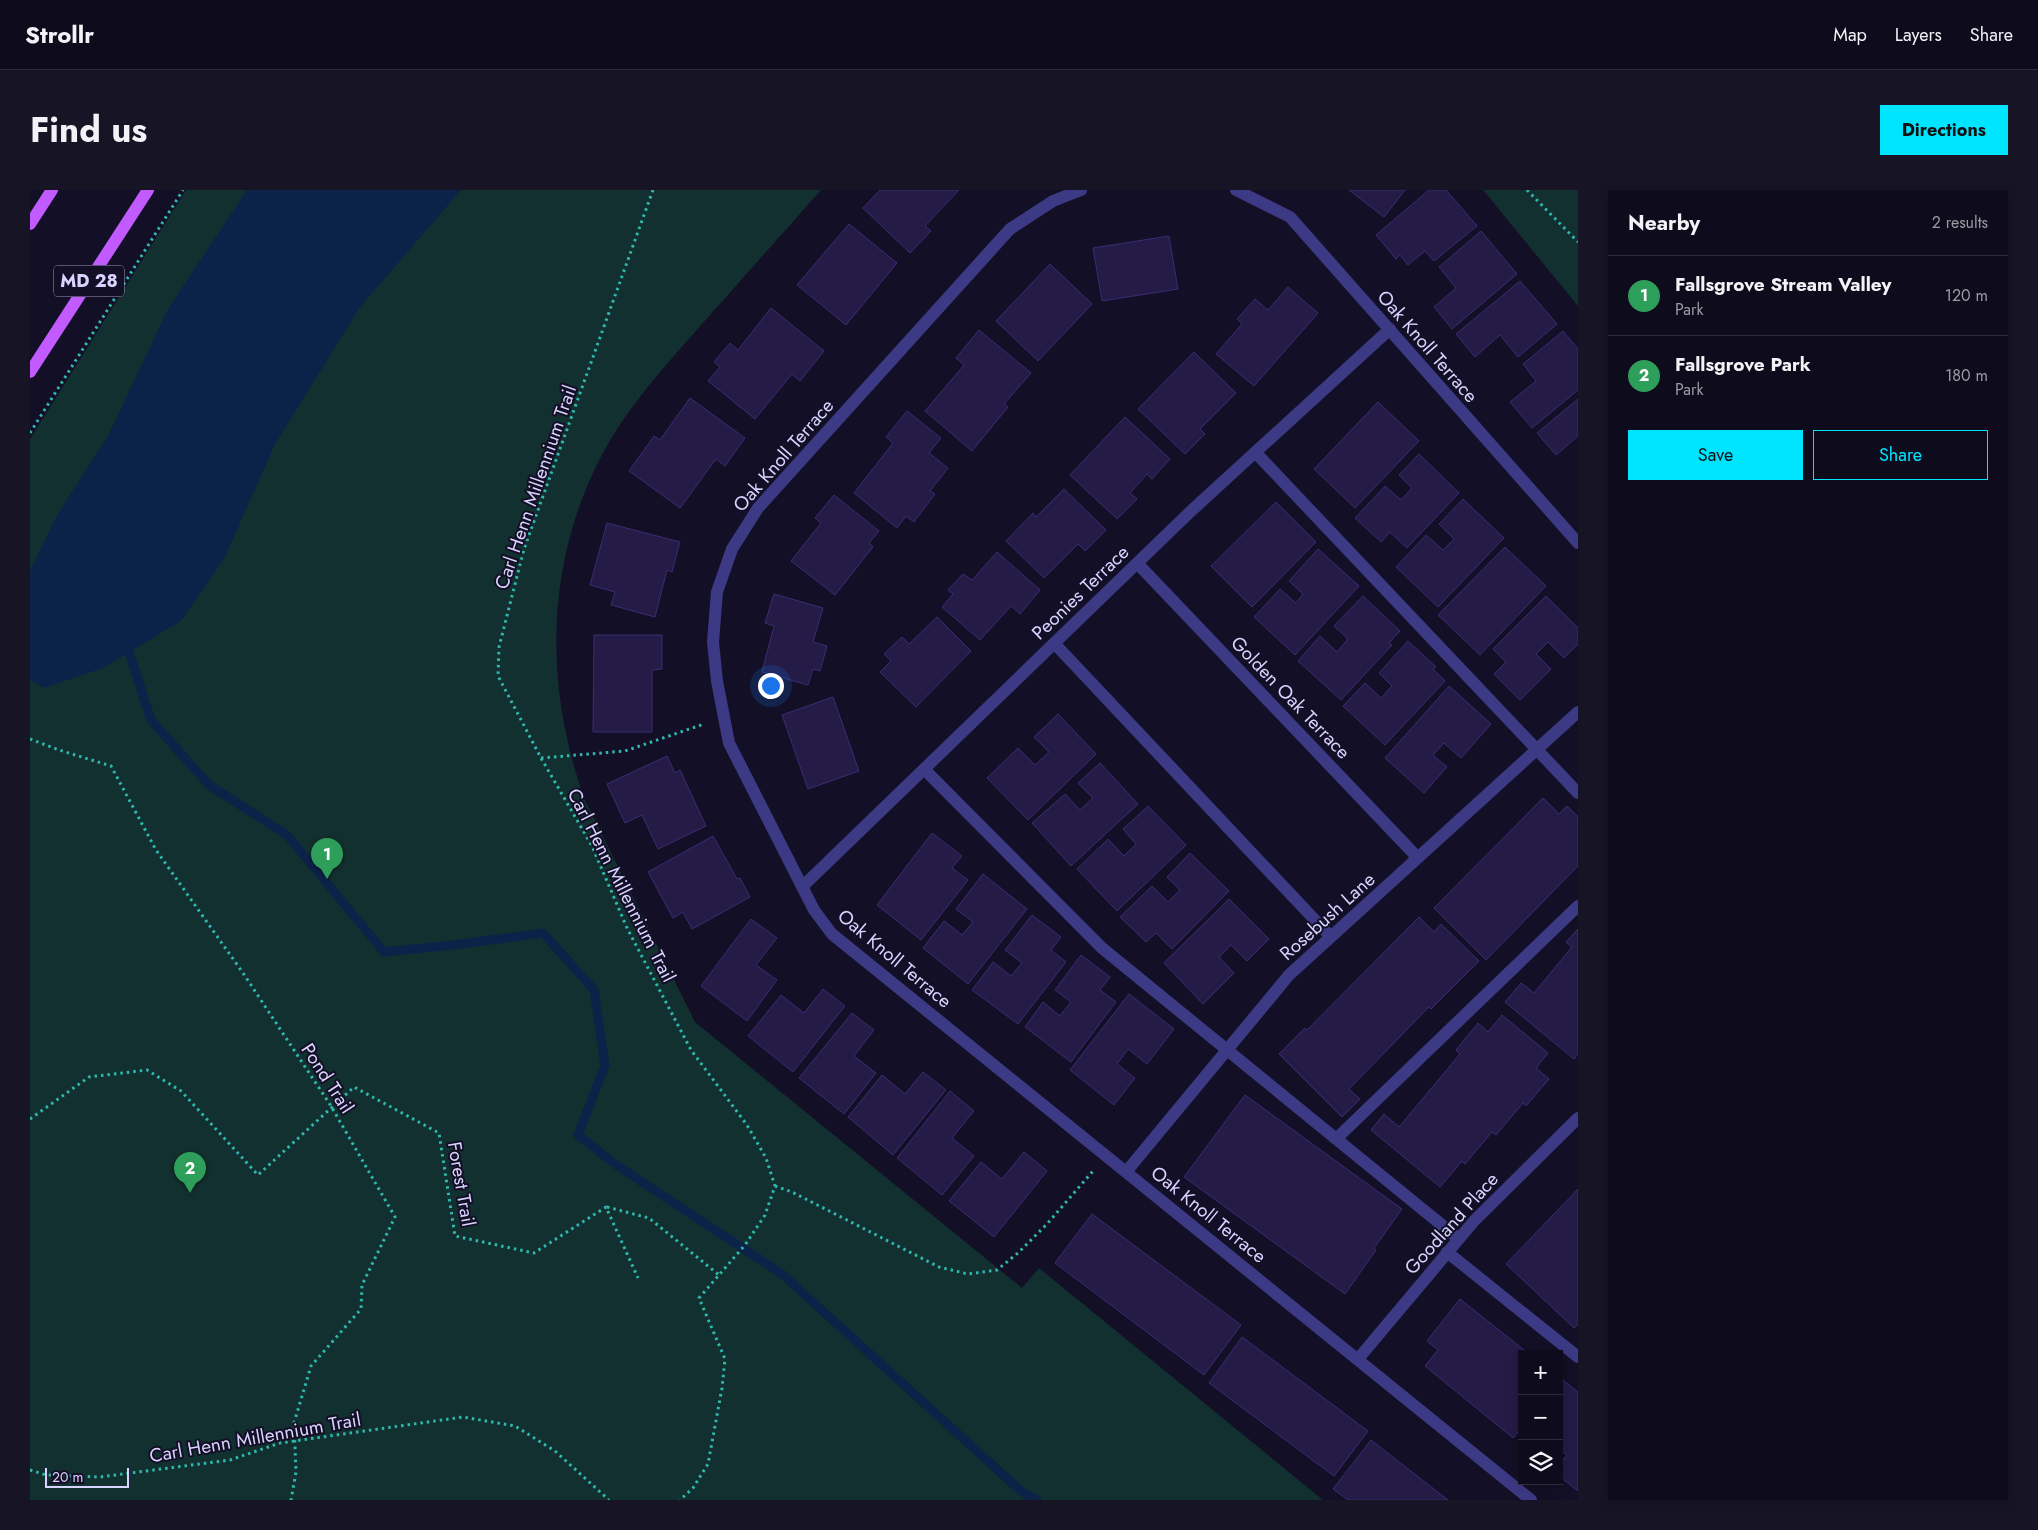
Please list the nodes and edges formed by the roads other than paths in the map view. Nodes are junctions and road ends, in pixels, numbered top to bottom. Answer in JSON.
{"nodes":[{"id":1,"x":52,"y":190,"type":"edge"},
{"id":2,"x":148,"y":190,"type":"edge"},
{"id":3,"x":1081,"y":190,"type":"edge"},
{"id":4,"x":1236,"y":190,"type":"edge"},
{"id":5,"x":30,"y":224,"type":"edge"},
{"id":6,"x":1390,"y":329,"type":"junction"},
{"id":7,"x":30,"y":372,"type":"edge"},
{"id":8,"x":1255,"y":452,"type":"junction"},
{"id":9,"x":1578,"y":544,"type":"edge"},
{"id":10,"x":1137,"y":562,"type":"junction"},
{"id":11,"x":1054,"y":643,"type":"junction"},
{"id":12,"x":1578,"y":712,"type":"edge"},
{"id":13,"x":1537,"y":749,"type":"junction"},
{"id":14,"x":924,"y":769,"type":"junction"},
{"id":15,"x":1578,"y":793,"type":"edge"},
{"id":16,"x":1418,"y":858,"type":"junction"},
{"id":17,"x":802,"y":886,"type":"junction"},
{"id":18,"x":1578,"y":906,"type":"edge"},
{"id":19,"x":1331,"y":937,"type":"junction"},
{"id":20,"x":1227,"y":1050,"type":"junction"},
{"id":21,"x":1578,"y":1118,"type":"edge"},
{"id":22,"x":1336,"y":1139,"type":"junction"},
{"id":23,"x":1126,"y":1172,"type":"junction"},
{"id":24,"x":1458,"y":1239,"type":"junction"},
{"id":25,"x":1447,"y":1252,"type":"junction"},
{"id":26,"x":1578,"y":1357,"type":"edge"},
{"id":27,"x":1358,"y":1359,"type":"junction"},
{"id":28,"x":1531,"y":1500,"type":"edge"}],
"edges":[{"from":1,"to":5,"type":"main road"},
{"from":2,"to":7,"type":"main road","number":"MD 28"},
{"from":3,"to":17,"type":"street","name":"Oak Knoll Terrace"},
{"from":4,"to":6,"type":"street","name":"Oak Knoll Terrace"},
{"from":6,"to":8,"type":"street","name":"Peonies Terrace"},
{"from":6,"to":9,"type":"street","name":"Oak Knoll Terrace"},
{"from":8,"to":10,"type":"street","name":"Peonies Terrace"},
{"from":8,"to":13,"type":"street"},
{"from":10,"to":11,"type":"street","name":"Peonies Terrace"},
{"from":10,"to":16,"type":"street","name":"Golden Oak Terrace"},
{"from":11,"to":14,"type":"street","name":"Peonies Terrace"},
{"from":11,"to":19,"type":"street"},
{"from":12,"to":13,"type":"street","name":"Rosebush Lane"},
{"from":13,"to":15,"type":"street"},
{"from":13,"to":16,"type":"street","name":"Rosebush Lane"},
{"from":14,"to":17,"type":"street","name":"Peonies Terrace"},
{"from":14,"to":20,"type":"street"},
{"from":16,"to":19,"type":"street","name":"Rosebush Lane"},
{"from":17,"to":23,"type":"street","name":"Oak Knoll Terrace"},
{"from":18,"to":22,"type":"street"},
{"from":19,"to":20,"type":"street","name":"Rosebush Lane"},
{"from":20,"to":22,"type":"street"},
{"from":20,"to":23,"type":"street","name":"Rosebush Lane"},
{"from":21,"to":24,"type":"street","name":"Goodland Place"},
{"from":22,"to":24,"type":"street"},
{"from":23,"to":27,"type":"street","name":"Oak Knoll Terrace"},
{"from":24,"to":25,"type":"street","name":"Goodland Place"},
{"from":25,"to":26,"type":"street"},
{"from":25,"to":27,"type":"street","name":"Goodland Place"},
{"from":27,"to":28,"type":"street","name":"Oak Knoll Terrace"}]}
